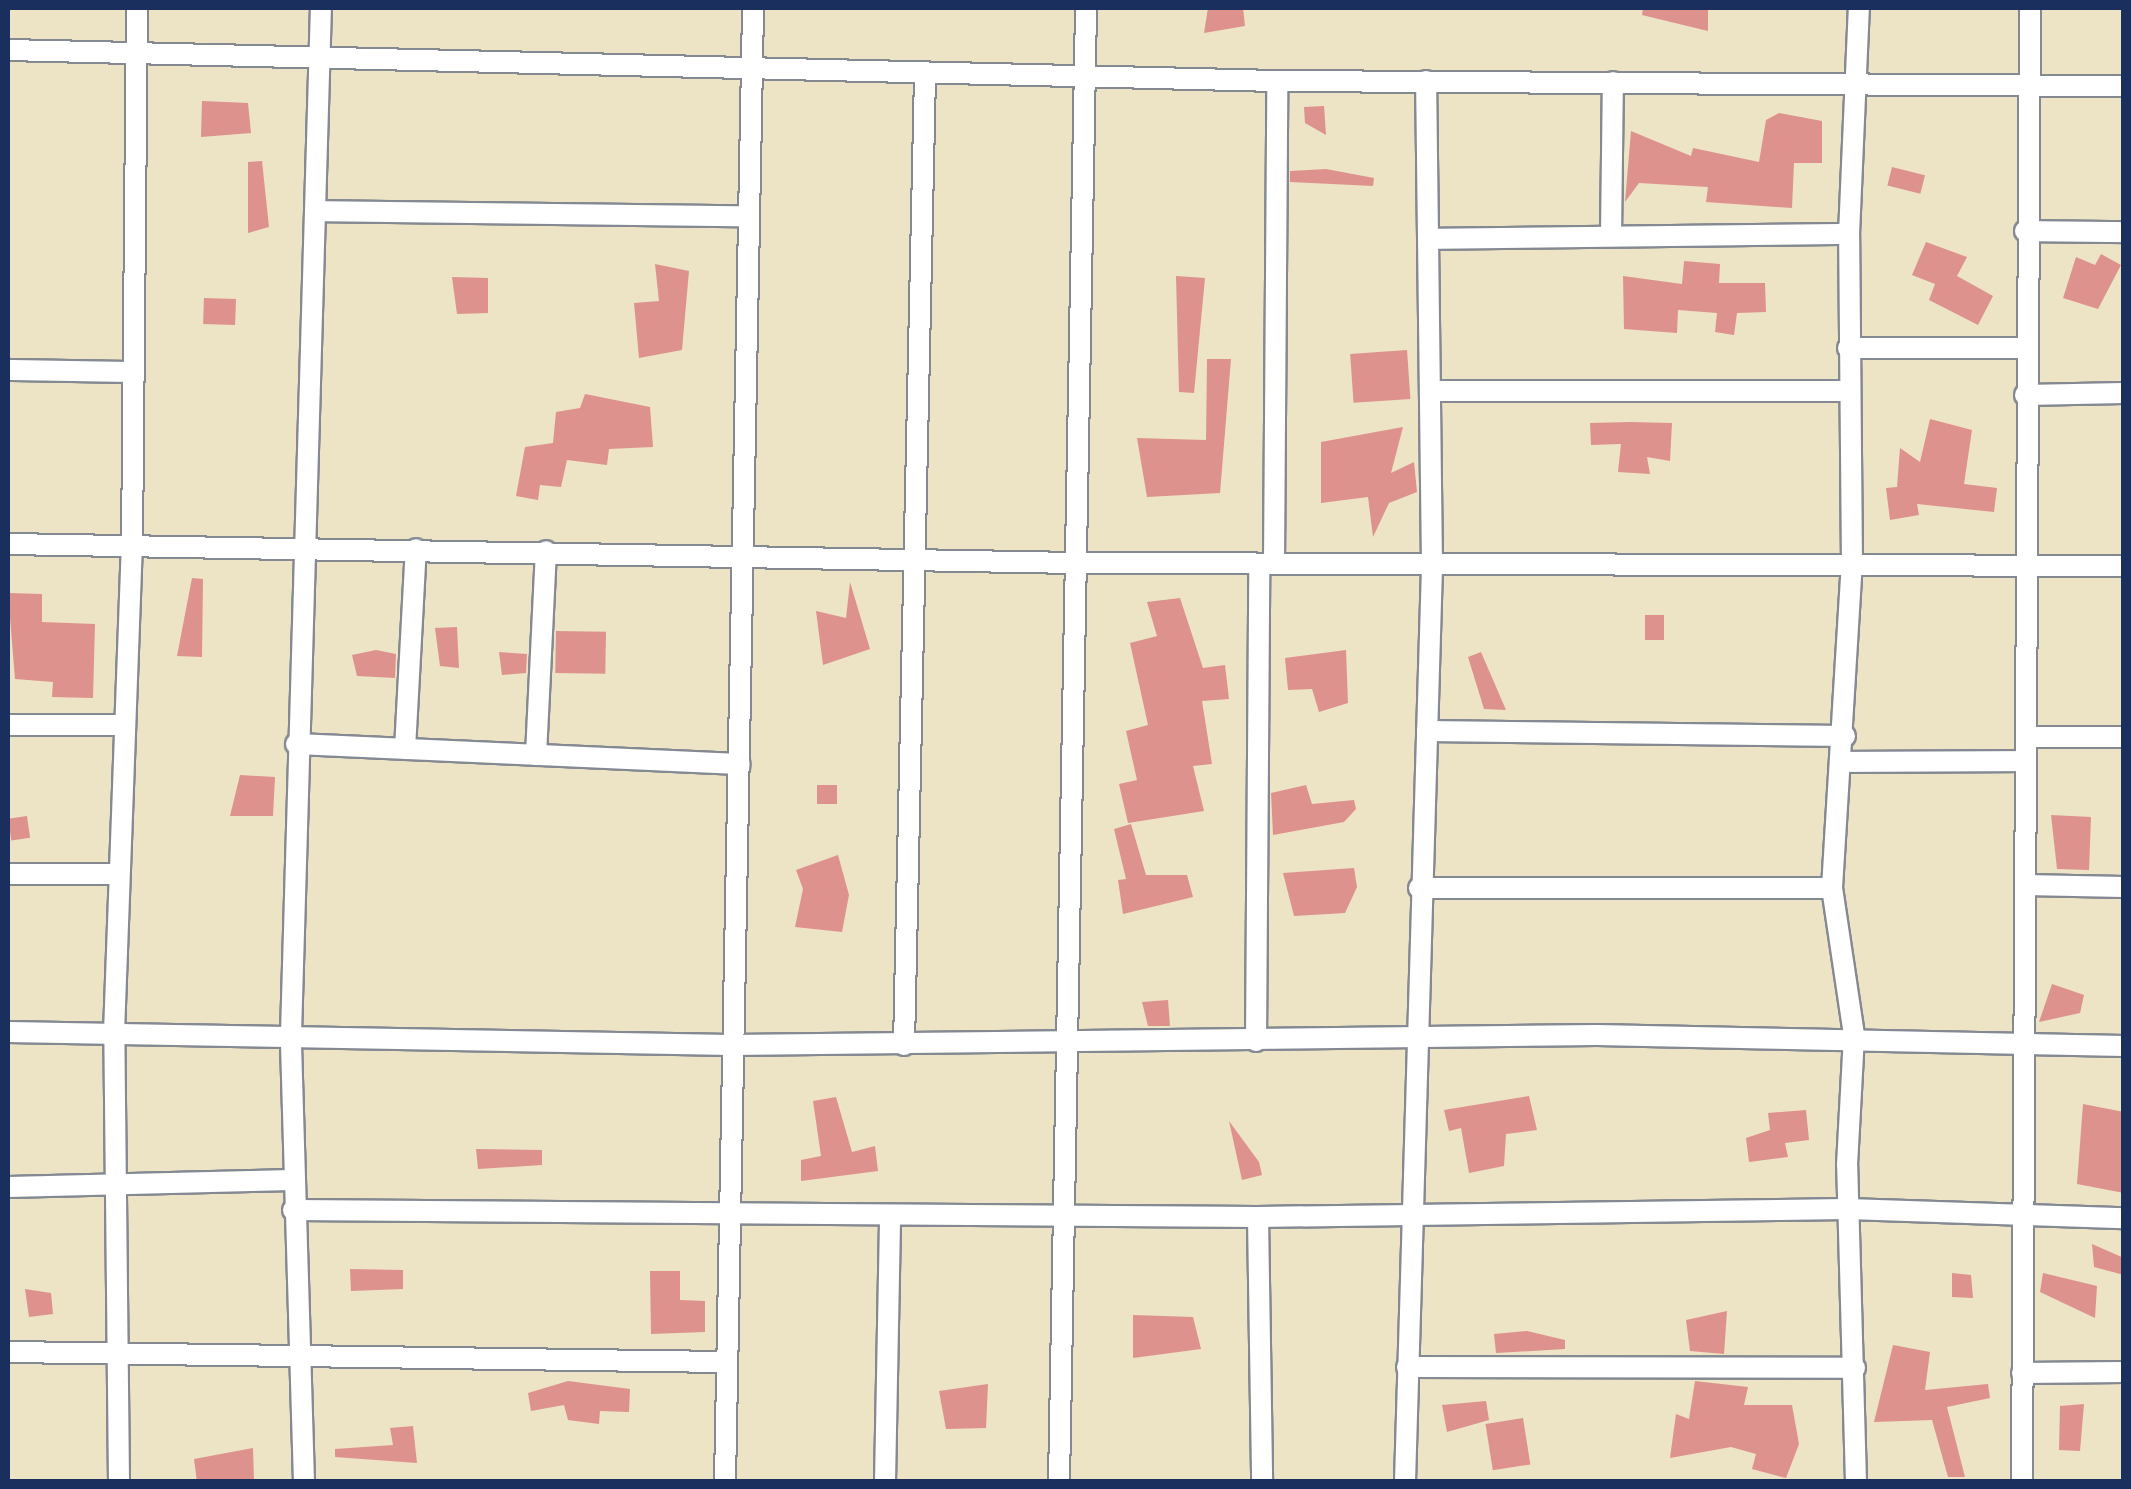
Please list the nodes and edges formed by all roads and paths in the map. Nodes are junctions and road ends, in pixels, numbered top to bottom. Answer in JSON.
{"nodes":[{"id":1,"x":137,"y":8,"type":"edge"},
{"id":2,"x":321,"y":8,"type":"edge"},
{"id":3,"x":754,"y":8,"type":"edge"},
{"id":4,"x":1086,"y":8,"type":"edge"},
{"id":5,"x":1859,"y":8,"type":"edge"},
{"id":6,"x":2030,"y":8,"type":"edge"},
{"id":7,"x":137,"y":48,"type":"junction"},
{"id":8,"x":8,"y":50,"type":"edge"},
{"id":9,"x":320,"y":52,"type":"junction"},
{"id":10,"x":753,"y":70,"type":"junction"},
{"id":11,"x":925,"y":78,"type":"junction"},
{"id":12,"x":1277,"y":81,"type":"junction"},
{"id":13,"x":1426,"y":81,"type":"junction"},
{"id":14,"x":1086,"y":82,"type":"junction"},
{"id":15,"x":1613,"y":82,"type":"junction"},
{"id":16,"x":2026,"y":84,"type":"junction"},
{"id":17,"x":2124,"y":86,"type":"edge"},
{"id":18,"x":1854,"y":88,"type":"junction"},
{"id":19,"x":317,"y":211,"type":"junction"},
{"id":20,"x":748,"y":216,"type":"junction"},
{"id":21,"x":2025,"y":232,"type":"junction"},
{"id":22,"x":2124,"y":232,"type":"edge"},
{"id":23,"x":1849,"y":234,"type":"junction"},
{"id":24,"x":1611,"y":236,"type":"junction"},
{"id":25,"x":1429,"y":239,"type":"junction"},
{"id":26,"x":1848,"y":348,"type":"junction"},
{"id":27,"x":2024,"y":348,"type":"junction"},
{"id":28,"x":8,"y":370,"type":"edge"},
{"id":29,"x":134,"y":372,"type":"junction"},
{"id":30,"x":1849,"y":390,"type":"junction"},
{"id":31,"x":1430,"y":391,"type":"junction"},
{"id":32,"x":2124,"y":393,"type":"edge"},
{"id":33,"x":2025,"y":394,"type":"junction"},
{"id":34,"x":8,"y":544,"type":"edge"},
{"id":35,"x":132,"y":545,"type":"junction"},
{"id":36,"x":300,"y":547,"type":"junction"},
{"id":37,"x":416,"y":549,"type":"junction"},
{"id":38,"x":546,"y":551,"type":"junction"},
{"id":39,"x":748,"y":554,"type":"junction"},
{"id":40,"x":910,"y":558,"type":"junction"},
{"id":41,"x":1075,"y":563,"type":"junction"},
{"id":42,"x":2028,"y":563,"type":"junction"},
{"id":43,"x":1266,"y":564,"type":"junction"},
{"id":44,"x":1852,"y":565,"type":"junction"},
{"id":45,"x":1432,"y":566,"type":"junction"},
{"id":46,"x":2124,"y":566,"type":"edge"},
{"id":47,"x":8,"y":725,"type":"edge"},
{"id":48,"x":125,"y":726,"type":"junction"},
{"id":49,"x":1428,"y":731,"type":"junction"},
{"id":50,"x":1845,"y":736,"type":"junction"},
{"id":51,"x":2026,"y":737,"type":"junction"},
{"id":52,"x":2124,"y":738,"type":"edge"},
{"id":53,"x":296,"y":744,"type":"junction"},
{"id":54,"x":405,"y":749,"type":"junction"},
{"id":55,"x":536,"y":755,"type":"junction"},
{"id":56,"x":2026,"y":761,"type":"junction"},
{"id":57,"x":1843,"y":762,"type":"junction"},
{"id":58,"x":740,"y":764,"type":"junction"},
{"id":59,"x":8,"y":874,"type":"edge"},
{"id":60,"x":118,"y":874,"type":"junction"},
{"id":61,"x":2025,"y":885,"type":"junction"},
{"id":62,"x":2124,"y":887,"type":"edge"},
{"id":63,"x":1419,"y":888,"type":"junction"},
{"id":64,"x":1832,"y":888,"type":"junction"},
{"id":65,"x":8,"y":1032,"type":"edge"},
{"id":66,"x":114,"y":1033,"type":"junction"},
{"id":67,"x":291,"y":1034,"type":"junction"},
{"id":68,"x":1854,"y":1036,"type":"junction"},
{"id":69,"x":1416,"y":1039,"type":"junction"},
{"id":70,"x":1256,"y":1041,"type":"junction"},
{"id":71,"x":2024,"y":1043,"type":"junction"},
{"id":72,"x":904,"y":1045,"type":"junction"},
{"id":73,"x":1066,"y":1045,"type":"junction"},
{"id":74,"x":730,"y":1046,"type":"junction"},
{"id":75,"x":2124,"y":1046,"type":"edge"},
{"id":76,"x":292,"y":1180,"type":"junction"},
{"id":77,"x":114,"y":1184,"type":"junction"},
{"id":78,"x":8,"y":1187,"type":"edge"},
{"id":79,"x":292,"y":1210,"type":"junction"},
{"id":80,"x":1848,"y":1210,"type":"junction"},
{"id":81,"x":726,"y":1213,"type":"junction"},
{"id":82,"x":1061,"y":1216,"type":"junction"},
{"id":83,"x":1413,"y":1216,"type":"junction"},
{"id":84,"x":2023,"y":1216,"type":"junction"},
{"id":85,"x":890,"y":1217,"type":"junction"},
{"id":86,"x":1258,"y":1218,"type":"junction"},
{"id":87,"x":2124,"y":1218,"type":"edge"},
{"id":88,"x":118,"y":1350,"type":"junction"},
{"id":89,"x":8,"y":1352,"type":"edge"},
{"id":90,"x":294,"y":1354,"type":"junction"},
{"id":91,"x":721,"y":1362,"type":"junction"},
{"id":92,"x":1406,"y":1367,"type":"junction"},
{"id":93,"x":1855,"y":1368,"type":"junction"},
{"id":94,"x":2124,"y":1372,"type":"edge"},
{"id":95,"x":2022,"y":1373,"type":"junction"},
{"id":96,"x":119,"y":1482,"type":"edge"},
{"id":97,"x":304,"y":1482,"type":"edge"},
{"id":98,"x":726,"y":1482,"type":"edge"},
{"id":99,"x":885,"y":1482,"type":"edge"},
{"id":100,"x":1059,"y":1482,"type":"edge"},
{"id":101,"x":1262,"y":1482,"type":"edge"},
{"id":102,"x":1405,"y":1482,"type":"edge"},
{"id":103,"x":1856,"y":1482,"type":"edge"},
{"id":104,"x":2022,"y":1482,"type":"edge"}],
"edges":[{"from":1,"to":7,"type":"street"},
{"from":2,"to":9,"type":"street"},
{"from":3,"to":10,"type":"street"},
{"from":4,"to":14,"type":"street"},
{"from":5,"to":18,"type":"street"},
{"from":6,"to":16,"type":"street"},
{"from":7,"to":8,"type":"street"},
{"from":7,"to":9,"type":"street"},
{"from":7,"to":29,"type":"street"},
{"from":9,"to":10,"type":"street"},
{"from":9,"to":19,"type":"street"},
{"from":10,"to":11,"type":"street"},
{"from":10,"to":20,"type":"street"},
{"from":11,"to":14,"type":"street"},
{"from":11,"to":40,"type":"street"},
{"from":12,"to":13,"type":"street"},
{"from":12,"to":14,"type":"street"},
{"from":12,"to":43,"type":"street"},
{"from":13,"to":15,"type":"street"},
{"from":13,"to":25,"type":"street"},
{"from":14,"to":41,"type":"street"},
{"from":15,"to":18,"type":"street"},
{"from":15,"to":24,"type":"street"},
{"from":16,"to":17,"type":"street"},
{"from":16,"to":18,"type":"street"},
{"from":16,"to":21,"type":"street"},
{"from":18,"to":23,"type":"street"},
{"from":19,"to":20,"type":"street"},
{"from":19,"to":36,"type":"street"},
{"from":20,"to":39,"type":"street"},
{"from":21,"to":22,"type":"street"},
{"from":21,"to":27,"type":"street"},
{"from":23,"to":24,"type":"street"},
{"from":23,"to":26,"type":"street"},
{"from":24,"to":25,"type":"street"},
{"from":25,"to":31,"type":"street"},
{"from":26,"to":27,"type":"street"},
{"from":26,"to":30,"type":"street"},
{"from":27,"to":33,"type":"street"},
{"from":28,"to":29,"type":"street"},
{"from":29,"to":35,"type":"street"},
{"from":30,"to":31,"type":"street"},
{"from":30,"to":44,"type":"street"},
{"from":31,"to":45,"type":"street"},
{"from":32,"to":33,"type":"street"},
{"from":33,"to":42,"type":"street"},
{"from":34,"to":35,"type":"street"},
{"from":35,"to":36,"type":"street"},
{"from":35,"to":48,"type":"street"},
{"from":36,"to":37,"type":"street"},
{"from":36,"to":53,"type":"street"},
{"from":37,"to":38,"type":"street"},
{"from":37,"to":54,"type":"street"},
{"from":38,"to":39,"type":"street"},
{"from":38,"to":55,"type":"street"},
{"from":39,"to":40,"type":"street"},
{"from":39,"to":58,"type":"street"},
{"from":40,"to":41,"type":"street"},
{"from":40,"to":72,"type":"street"},
{"from":41,"to":43,"type":"street"},
{"from":41,"to":73,"type":"street"},
{"from":42,"to":44,"type":"street"},
{"from":42,"to":46,"type":"street"},
{"from":42,"to":51,"type":"street"},
{"from":43,"to":45,"type":"street"},
{"from":43,"to":70,"type":"street"},
{"from":44,"to":45,"type":"street"},
{"from":44,"to":50,"type":"street"},
{"from":45,"to":49,"type":"street"},
{"from":47,"to":48,"type":"street"},
{"from":48,"to":60,"type":"street"},
{"from":49,"to":50,"type":"street"},
{"from":49,"to":63,"type":"street"},
{"from":50,"to":57,"type":"street"},
{"from":51,"to":52,"type":"street"},
{"from":51,"to":56,"type":"street"},
{"from":53,"to":54,"type":"street"},
{"from":53,"to":67,"type":"street"},
{"from":54,"to":55,"type":"street"},
{"from":55,"to":58,"type":"street"},
{"from":56,"to":57,"type":"street"},
{"from":56,"to":61,"type":"street"},
{"from":57,"to":64,"type":"street"},
{"from":58,"to":74,"type":"street"},
{"from":59,"to":60,"type":"street"},
{"from":60,"to":66,"type":"street"},
{"from":61,"to":62,"type":"street"},
{"from":61,"to":71,"type":"street"},
{"from":63,"to":64,"type":"street"},
{"from":63,"to":69,"type":"street"},
{"from":64,"to":68,"type":"street"},
{"from":65,"to":66,"type":"street"},
{"from":66,"to":67,"type":"street"},
{"from":66,"to":77,"type":"street"},
{"from":67,"to":74,"type":"street"},
{"from":67,"to":76,"type":"street"},
{"from":68,"to":69,"type":"street"},
{"from":68,"to":71,"type":"street"},
{"from":68,"to":80,"type":"street"},
{"from":69,"to":70,"type":"street"},
{"from":69,"to":83,"type":"street"},
{"from":70,"to":73,"type":"street"},
{"from":71,"to":75,"type":"street"},
{"from":71,"to":84,"type":"street"},
{"from":72,"to":73,"type":"street"},
{"from":72,"to":74,"type":"street"},
{"from":73,"to":82,"type":"street"},
{"from":74,"to":81,"type":"street"},
{"from":76,"to":77,"type":"street"},
{"from":76,"to":79,"type":"street"},
{"from":77,"to":78,"type":"street"},
{"from":77,"to":88,"type":"street"},
{"from":79,"to":81,"type":"street"},
{"from":79,"to":90,"type":"street"},
{"from":80,"to":83,"type":"street"},
{"from":80,"to":84,"type":"street"},
{"from":80,"to":93,"type":"street"},
{"from":81,"to":85,"type":"street"},
{"from":81,"to":91,"type":"street"},
{"from":82,"to":85,"type":"street"},
{"from":82,"to":86,"type":"street"},
{"from":82,"to":100,"type":"street"},
{"from":83,"to":86,"type":"street"},
{"from":83,"to":92,"type":"street"},
{"from":84,"to":87,"type":"street"},
{"from":84,"to":95,"type":"street"},
{"from":85,"to":99,"type":"street"},
{"from":86,"to":101,"type":"street"},
{"from":88,"to":89,"type":"street"},
{"from":88,"to":90,"type":"street"},
{"from":88,"to":96,"type":"street"},
{"from":90,"to":91,"type":"street"},
{"from":90,"to":97,"type":"street"},
{"from":91,"to":98,"type":"street"},
{"from":92,"to":93,"type":"street"},
{"from":92,"to":102,"type":"street"},
{"from":93,"to":103,"type":"street"},
{"from":94,"to":95,"type":"street"},
{"from":95,"to":104,"type":"street"}]}
